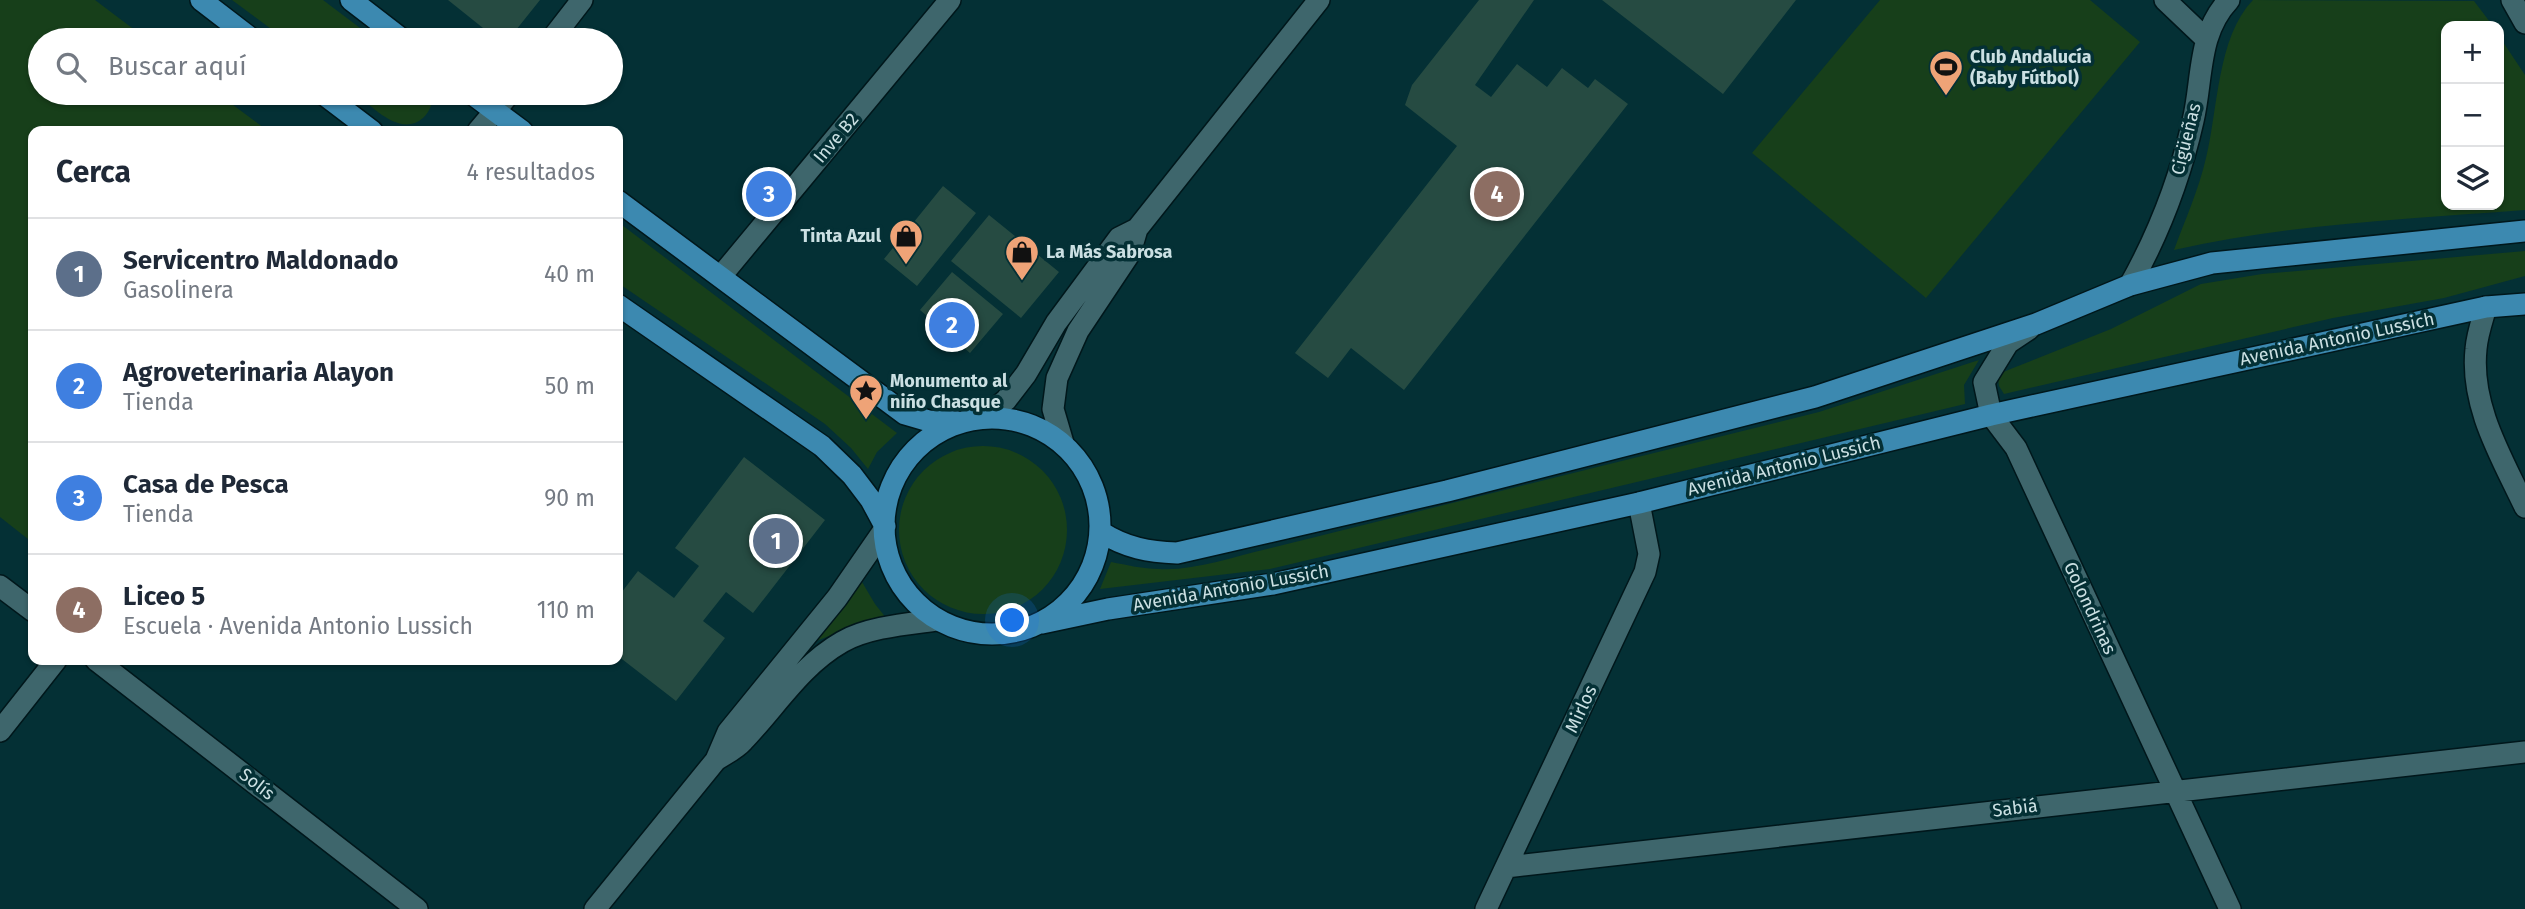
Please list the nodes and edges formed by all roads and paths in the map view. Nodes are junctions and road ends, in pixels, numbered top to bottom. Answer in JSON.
{"nodes":[{"id":1,"x":201,"y":0,"type":"edge"},
{"id":2,"x":351,"y":0,"type":"edge"},
{"id":3,"x":582,"y":0,"type":"edge"},
{"id":4,"x":950,"y":0,"type":"edge"},
{"id":5,"x":1319,"y":0,"type":"edge"},
{"id":6,"x":2165,"y":0,"type":"edge"},
{"id":7,"x":2229,"y":0,"type":"edge"},
{"id":8,"x":237,"y":28,"type":"edge"},
{"id":9,"x":387,"y":28,"type":"edge"},
{"id":10,"x":560,"y":28,"type":"edge"},
{"id":11,"x":2205,"y":38,"type":"junction"},
{"id":12,"x":338,"y":105,"type":"edge"},
{"id":13,"x":486,"y":105,"type":"edge"},
{"id":14,"x":501,"y":105,"type":"edge"},
{"id":15,"x":495,"y":112,"type":"junction"},
{"id":16,"x":365,"y":126,"type":"edge"},
{"id":17,"x":482,"y":126,"type":"edge"},
{"id":18,"x":515,"y":126,"type":"edge"},
{"id":19,"x":623,"y":205,"type":"edge"},
{"id":20,"x":1137,"y":229,"type":"junction"},
{"id":21,"x":2525,"y":231,"type":"edge"},
{"id":22,"x":721,"y":276,"type":"junction"},
{"id":23,"x":2130,"y":285,"type":"junction"},
{"id":24,"x":2525,"y":303,"type":"edge"},
{"id":25,"x":2486,"y":307,"type":"junction"},
{"id":26,"x":623,"y":308,"type":"edge"},
{"id":27,"x":2036,"y":324,"type":"junction"},
{"id":28,"x":1991,"y":415,"type":"junction"},
{"id":29,"x":983,"y":418,"type":"junction"},
{"id":30,"x":960,"y":422,"type":"junction"},
{"id":31,"x":1063,"y":443,"type":"junction"},
{"id":32,"x":1639,"y":503,"type":"junction"},
{"id":33,"x":2525,"y":507,"type":"edge"},
{"id":34,"x":884,"y":528,"type":"junction"},
{"id":35,"x":1101,"y":532,"type":"junction"},
{"id":36,"x":0,"y":586,"type":"edge"},
{"id":37,"x":28,"y":607,"type":"edge"},
{"id":38,"x":937,"y":620,"type":"junction"},
{"id":39,"x":1042,"y":623,"type":"junction"},
{"id":40,"x":51,"y":665,"type":"edge"},
{"id":41,"x":102,"y":665,"type":"edge"},
{"id":42,"x":0,"y":731,"type":"edge"},
{"id":43,"x":2525,"y":752,"type":"edge"},
{"id":44,"x":716,"y":760,"type":"junction"},
{"id":45,"x":2175,"y":790,"type":"junction"},
{"id":46,"x":1506,"y":867,"type":"junction"},
{"id":47,"x":417,"y":909,"type":"edge"},
{"id":48,"x":595,"y":909,"type":"edge"},
{"id":49,"x":1486,"y":909,"type":"edge"},
{"id":50,"x":2230,"y":909,"type":"edge"}],
"edges":[{"from":1,"to":8,"type":"main road"},
{"from":2,"to":9,"type":"main road"},
{"from":3,"to":10,"type":"street"},
{"from":4,"to":22,"type":"street","name":"Inve B2"},
{"from":5,"to":20,"type":"street"},
{"from":6,"to":11,"type":"street"},
{"from":7,"to":11,"type":"street"},
{"from":11,"to":23,"type":"street","name":"Cigüeñas"},
{"from":12,"to":16,"type":"main road"},
{"from":13,"to":15,"type":"main road"},
{"from":14,"to":15,"type":"street"},
{"from":15,"to":17,"type":"street"},
{"from":15,"to":18,"type":"main road"},
{"from":19,"to":22,"type":"main road"},
{"from":20,"to":29,"type":"street"},
{"from":20,"to":31,"type":"street"},
{"from":21,"to":23,"type":"main road"},
{"from":22,"to":30,"type":"main road"},
{"from":23,"to":27,"type":"main road"},
{"from":24,"to":25,"type":"main road","name":"Avenida Antonio Lussich"},
{"from":25,"to":28,"type":"main road","name":"Avenida Antonio Lussich"},
{"from":25,"to":33,"type":"street"},
{"from":26,"to":34,"type":"main road"},
{"from":27,"to":28,"type":"street","name":"Golondrinas"},
{"from":27,"to":35,"type":"main road"},
{"from":28,"to":32,"type":"main road","name":"Avenida Antonio Lussich"},
{"from":28,"to":45,"type":"street","name":"Golondrinas"},
{"from":29,"to":30,"type":"main road"},
{"from":29,"to":31,"type":"main road"},
{"from":30,"to":34,"type":"main road"},
{"from":31,"to":35,"type":"main road"},
{"from":32,"to":39,"type":"main road","name":"Avenida Antonio Lussich"},
{"from":32,"to":46,"type":"street","name":"Mirlos"},
{"from":34,"to":38,"type":"main road"},
{"from":34,"to":44,"type":"street"},
{"from":35,"to":39,"type":"main road"},
{"from":36,"to":37,"type":"street"},
{"from":38,"to":39,"type":"main road"},
{"from":38,"to":44,"type":"street"},
{"from":40,"to":42,"type":"street"},
{"from":41,"to":47,"type":"street","name":"Solís"},
{"from":43,"to":45,"type":"street","name":"Sabiá"},
{"from":44,"to":48,"type":"street"},
{"from":45,"to":46,"type":"street","name":"Sabiá"},
{"from":45,"to":50,"type":"street","name":"Golondrinas"},
{"from":46,"to":49,"type":"street","name":"Mirlos"}]}
